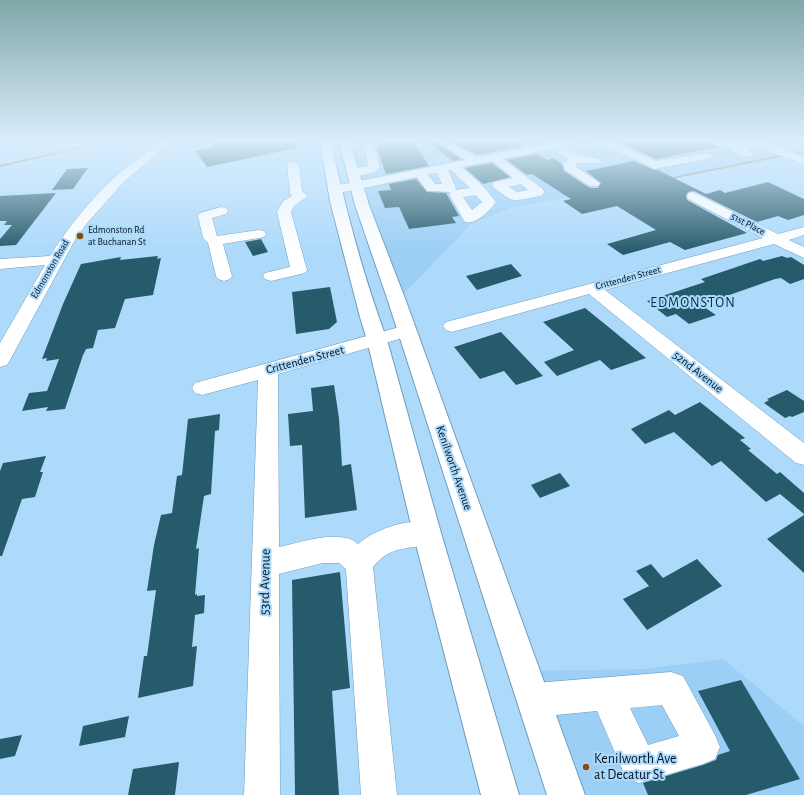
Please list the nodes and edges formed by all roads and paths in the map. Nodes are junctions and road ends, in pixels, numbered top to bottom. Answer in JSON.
{"nodes":[{"id":1,"x":121,"y":178,"type":"edge"},
{"id":2,"x":294,"y":178,"type":"edge"},
{"id":3,"x":360,"y":178,"type":"edge"},
{"id":4,"x":362,"y":178,"type":"edge"},
{"id":5,"x":424,"y":178,"type":"edge"},
{"id":6,"x":447,"y":178,"type":"edge"},
{"id":7,"x":459,"y":178,"type":"edge"},
{"id":8,"x":521,"y":178,"type":"edge"},
{"id":9,"x":586,"y":178,"type":"edge"},
{"id":10,"x":353,"y":179,"type":"junction"},
{"id":11,"x":523,"y":180,"type":"dead end"},
{"id":12,"x":594,"y":183,"type":"dead end"},
{"id":13,"x":480,"y":191,"type":"dead end"},
{"id":14,"x":693,"y":196,"type":"dead end"},
{"id":15,"x":221,"y":211,"type":"dead end"},
{"id":16,"x":243,"y":220,"type":"dead end"},
{"id":17,"x":288,"y":229,"type":"junction"},
{"id":18,"x":804,"y":231,"type":"edge"},
{"id":19,"x":259,"y":234,"type":"junction"},
{"id":20,"x":776,"y":239,"type":"junction"},
{"id":21,"x":215,"y":241,"type":"junction"},
{"id":22,"x":804,"y":253,"type":"edge"},
{"id":23,"x":56,"y":260,"type":"junction"},
{"id":24,"x":0,"y":264,"type":"edge"},
{"id":25,"x":224,"y":276,"type":"dead end"},
{"id":26,"x":272,"y":276,"type":"dead end"},
{"id":27,"x":592,"y":288,"type":"junction"},
{"id":28,"x":452,"y":326,"type":"dead end"},
{"id":29,"x":407,"y":332,"type":"junction"},
{"id":30,"x":377,"y":340,"type":"junction"},
{"id":31,"x":0,"y":360,"type":"edge"},
{"id":32,"x":268,"y":370,"type":"junction"},
{"id":33,"x":202,"y":388,"type":"dead end"},
{"id":34,"x":804,"y":456,"type":"edge"},
{"id":35,"x":427,"y":533,"type":"junction"},
{"id":36,"x":359,"y":563,"type":"junction"},
{"id":37,"x":265,"y":564,"type":"junction"},
{"id":38,"x":606,"y":693,"type":"dead end"},
{"id":39,"x":535,"y":700,"type":"junction"},
{"id":40,"x":262,"y":795,"type":"edge"},
{"id":41,"x":378,"y":795,"type":"edge"},
{"id":42,"x":500,"y":795,"type":"edge"},
{"id":43,"x":566,"y":795,"type":"edge"}],
"edges":[{"from":1,"to":23,"type":"street","name":"Edmonston Road"},
{"from":2,"to":17,"type":"street"},
{"from":3,"to":10,"type":"street"},
{"from":4,"to":10,"type":"street"},
{"from":5,"to":6,"type":"street"},
{"from":7,"to":13,"type":"street"},
{"from":8,"to":11,"type":"street"},
{"from":9,"to":12,"type":"street"},
{"from":10,"to":29,"type":"main road","name":"Kenilworth Avenue"},
{"from":10,"to":30,"type":"main road","name":"Kenilworth Avenue"},
{"from":14,"to":20,"type":"street","name":"51st Place"},
{"from":15,"to":21,"type":"street"},
{"from":16,"to":19,"type":"street"},
{"from":17,"to":19,"type":"street"},
{"from":17,"to":26,"type":"street"},
{"from":18,"to":20,"type":"street","name":"Crittenden Street"},
{"from":19,"to":21,"type":"street"},
{"from":20,"to":22,"type":"street","name":"51st Place"},
{"from":20,"to":27,"type":"street","name":"Crittenden Street"},
{"from":21,"to":25,"type":"street"},
{"from":23,"to":24,"type":"street"},
{"from":23,"to":31,"type":"street","name":"Edmonston Road"},
{"from":27,"to":28,"type":"street","name":"Crittenden Street"},
{"from":27,"to":34,"type":"street","name":"52nd Avenue"},
{"from":29,"to":30,"type":"street","name":"Crittenden Street"},
{"from":29,"to":39,"type":"main road","name":"Kenilworth Avenue"},
{"from":30,"to":32,"type":"street","name":"Crittenden Street"},
{"from":30,"to":35,"type":"main road","name":"Kenilworth Avenue"},
{"from":32,"to":33,"type":"street","name":"Crittenden Street"},
{"from":32,"to":37,"type":"street","name":"53rd Avenue"},
{"from":35,"to":36,"type":"street"},
{"from":35,"to":42,"type":"main road","name":"Kenilworth Avenue"},
{"from":36,"to":37,"type":"street"},
{"from":36,"to":41,"type":"street"},
{"from":37,"to":40,"type":"street","name":"53rd Avenue"},
{"from":38,"to":39,"type":"street"},
{"from":39,"to":43,"type":"main road","name":"Kenilworth Avenue"}]}
